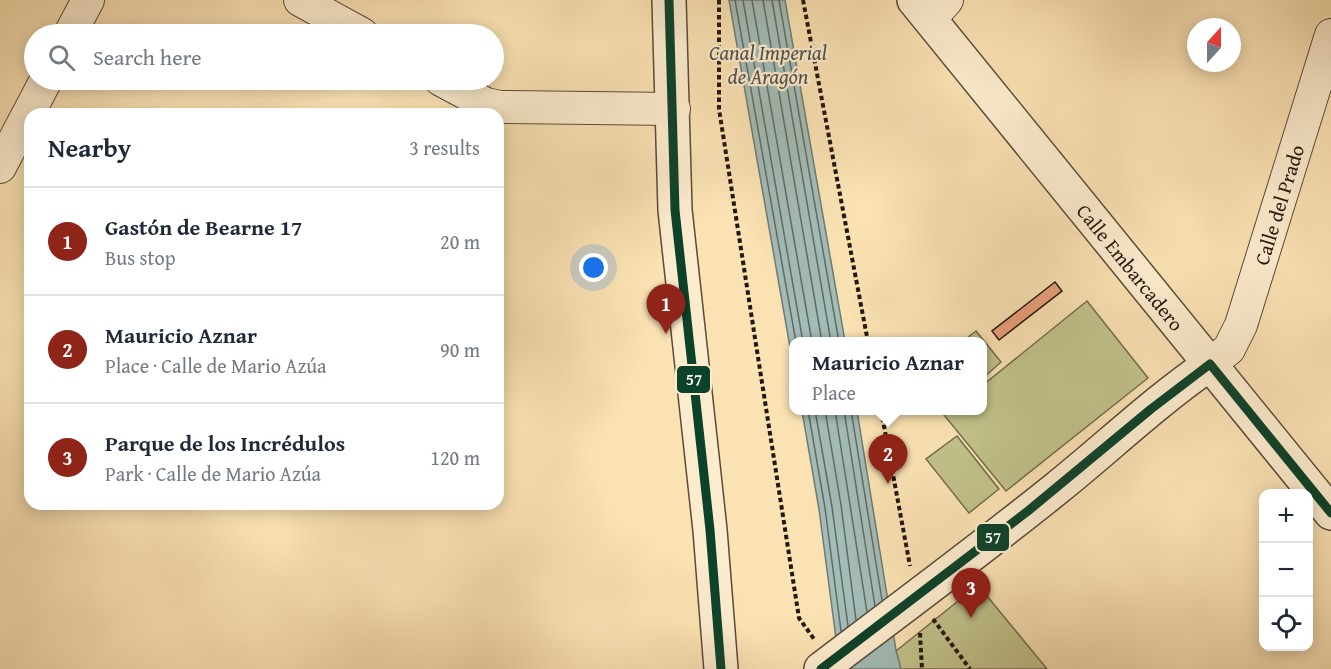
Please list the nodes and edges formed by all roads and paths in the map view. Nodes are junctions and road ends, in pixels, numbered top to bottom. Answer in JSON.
{"nodes":[{"id":1,"x":88,"y":0,"type":"edge"},
{"id":2,"x":300,"y":0,"type":"edge"},
{"id":3,"x":669,"y":0,"type":"edge"},
{"id":4,"x":719,"y":0,"type":"edge"},
{"id":5,"x":803,"y":0,"type":"edge"},
{"id":6,"x":931,"y":6,"type":"edge"},
{"id":7,"x":75,"y":24,"type":"edge"},
{"id":8,"x":344,"y":24,"type":"edge"},
{"id":9,"x":1331,"y":34,"type":"edge"},
{"id":10,"x":41,"y":90,"type":"edge"},
{"id":11,"x":460,"y":90,"type":"edge"},
{"id":12,"x":31,"y":108,"type":"edge"},
{"id":13,"x":674,"y":109,"type":"junction"},
{"id":14,"x":24,"y":122,"type":"edge"},
{"id":15,"x":0,"y":167,"type":"edge"},
{"id":16,"x":867,"y":337,"type":"edge"},
{"id":17,"x":1210,"y":364,"type":"junction"},
{"id":18,"x":882,"y":415,"type":"edge"},
{"id":19,"x":1331,"y":513,"type":"edge"},
{"id":20,"x":909,"y":605,"type":"junction"},
{"id":21,"x":824,"y":665,"type":"edge"},
{"id":22,"x":721,"y":669,"type":"edge"},
{"id":23,"x":970,"y":669,"type":"edge"}],
"edges":[{"from":1,"to":7,"type":"street"},
{"from":2,"to":8,"type":"street"},
{"from":3,"to":13,"type":"street"},
{"from":4,"to":21,"type":"path"},
{"from":5,"to":16,"type":"path"},
{"from":6,"to":17,"type":"street","name":"Calle Embarcadero"},
{"from":9,"to":17,"type":"street","name":"Calle del Prado"},
{"from":10,"to":12,"type":"street"},
{"from":11,"to":13,"type":"street"},
{"from":13,"to":22,"type":"street"},
{"from":14,"to":15,"type":"street"},
{"from":17,"to":19,"type":"street","name":"Calle Embarcadero"},
{"from":17,"to":20,"type":"street"},
{"from":18,"to":20,"type":"path"},
{"from":20,"to":21,"type":"street"},
{"from":20,"to":23,"type":"path"}]}
